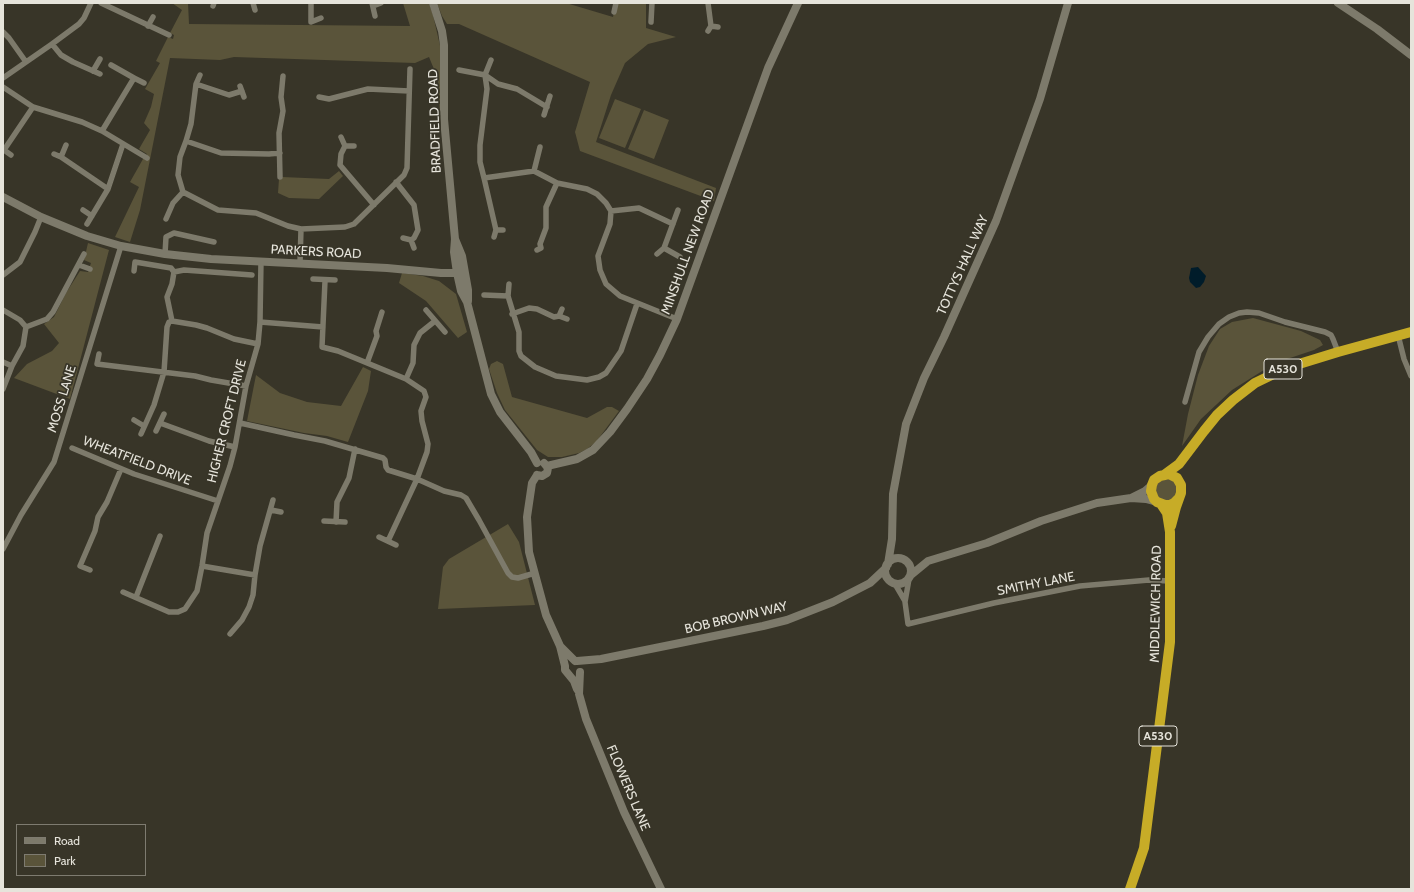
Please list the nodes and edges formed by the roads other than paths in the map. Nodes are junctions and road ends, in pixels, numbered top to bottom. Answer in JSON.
{"nodes":[{"id":1,"x":90,"y":3,"type":"edge"},
{"id":2,"x":101,"y":3,"type":"edge"},
{"id":3,"x":253,"y":3,"type":"edge"},
{"id":4,"x":311,"y":3,"type":"edge"},
{"id":5,"x":381,"y":3,"type":"edge"},
{"id":6,"x":433,"y":3,"type":"edge"},
{"id":7,"x":616,"y":3,"type":"edge"},
{"id":8,"x":652,"y":3,"type":"edge"},
{"id":9,"x":708,"y":3,"type":"edge"},
{"id":10,"x":798,"y":3,"type":"edge"},
{"id":11,"x":1068,"y":3,"type":"edge"},
{"id":12,"x":1338,"y":3,"type":"edge"},
{"id":13,"x":372,"y":4,"type":"edge"},
{"id":14,"x":255,"y":10,"type":"dead end"},
{"id":15,"x":614,"y":12,"type":"dead end"},
{"id":16,"x":375,"y":16,"type":"dead end"},
{"id":17,"x":153,"y":17,"type":"dead end"},
{"id":18,"x":321,"y":18,"type":"dead end"},
{"id":19,"x":651,"y":22,"type":"dead end"},
{"id":20,"x":148,"y":26,"type":"junction"},
{"id":21,"x":718,"y":27,"type":"dead end"},
{"id":22,"x":3,"y":32,"type":"edge"},
{"id":23,"x":169,"y":35,"type":"dead end"},
{"id":24,"x":52,"y":44,"type":"junction"},
{"id":25,"x":1411,"y":55,"type":"edge"},
{"id":26,"x":100,"y":59,"type":"dead end"},
{"id":27,"x":491,"y":60,"type":"dead end"},
{"id":28,"x":26,"y":62,"type":"junction"},
{"id":29,"x":111,"y":65,"type":"dead end"},
{"id":30,"x":410,"y":69,"type":"dead end"},
{"id":31,"x":459,"y":70,"type":"dead end"},
{"id":32,"x":93,"y":71,"type":"junction"},
{"id":33,"x":100,"y":74,"type":"dead end"},
{"id":34,"x":200,"y":75,"type":"dead end"},
{"id":35,"x":485,"y":75,"type":"junction"},
{"id":36,"x":283,"y":76,"type":"dead end"},
{"id":37,"x":3,"y":78,"type":"edge"},
{"id":38,"x":134,"y":78,"type":"junction"},
{"id":39,"x":144,"y":83,"type":"dead end"},
{"id":40,"x":196,"y":84,"type":"junction"},
{"id":41,"x":3,"y":87,"type":"edge"},
{"id":42,"x":242,"y":91,"type":"dead end"},
{"id":43,"x":410,"y":91,"type":"junction"},
{"id":44,"x":550,"y":96,"type":"dead end"},
{"id":45,"x":320,"y":97,"type":"dead end"},
{"id":46,"x":34,"y":107,"type":"junction"},
{"id":47,"x":547,"y":107,"type":"junction"},
{"id":48,"x":544,"y":116,"type":"dead end"},
{"id":49,"x":102,"y":131,"type":"junction"},
{"id":50,"x":341,"y":136,"type":"dead end"},
{"id":51,"x":186,"y":141,"type":"junction"},
{"id":52,"x":123,"y":144,"type":"junction"},
{"id":53,"x":66,"y":145,"type":"dead end"},
{"id":54,"x":345,"y":146,"type":"junction"},
{"id":55,"x":354,"y":146,"type":"dead end"},
{"id":56,"x":540,"y":146,"type":"dead end"},
{"id":57,"x":4,"y":150,"type":"edge"},
{"id":58,"x":280,"y":153,"type":"junction"},
{"id":59,"x":54,"y":154,"type":"dead end"},
{"id":60,"x":11,"y":155,"type":"dead end"},
{"id":61,"x":61,"y":157,"type":"junction"},
{"id":62,"x":147,"y":158,"type":"dead end"},
{"id":63,"x":534,"y":170,"type":"junction"},
{"id":64,"x":280,"y":177,"type":"dead end"},
{"id":65,"x":484,"y":178,"type":"junction"},
{"id":66,"x":396,"y":182,"type":"junction"},
{"id":67,"x":557,"y":183,"type":"junction"},
{"id":68,"x":108,"y":190,"type":"junction"},
{"id":69,"x":183,"y":192,"type":"junction"},
{"id":70,"x":3,"y":197,"type":"edge"},
{"id":71,"x":374,"y":205,"type":"junction"},
{"id":72,"x":83,"y":210,"type":"dead end"},
{"id":73,"x":678,"y":210,"type":"dead end"},
{"id":74,"x":611,"y":211,"type":"junction"},
{"id":75,"x":92,"y":216,"type":"junction"},
{"id":76,"x":41,"y":217,"type":"junction"},
{"id":77,"x":166,"y":219,"type":"dead end"},
{"id":78,"x":87,"y":224,"type":"dead end"},
{"id":79,"x":673,"y":224,"type":"junction"},
{"id":80,"x":301,"y":229,"type":"junction"},
{"id":81,"x":496,"y":230,"type":"junction"},
{"id":82,"x":503,"y":230,"type":"dead end"},
{"id":83,"x":494,"y":237,"type":"dead end"},
{"id":84,"x":403,"y":238,"type":"dead end"},
{"id":85,"x":411,"y":240,"type":"junction"},
{"id":86,"x":214,"y":242,"type":"dead end"},
{"id":87,"x":120,"y":246,"type":"junction"},
{"id":88,"x":414,"y":248,"type":"dead end"},
{"id":89,"x":664,"y":248,"type":"junction"},
{"id":90,"x":541,"y":249,"type":"dead end"},
{"id":91,"x":84,"y":254,"type":"dead end"},
{"id":92,"x":165,"y":254,"type":"junction"},
{"id":93,"x":657,"y":254,"type":"dead end"},
{"id":94,"x":680,"y":257,"type":"dead end"},
{"id":95,"x":261,"y":261,"type":"junction"},
{"id":96,"x":300,"y":263,"type":"junction"},
{"id":97,"x":79,"y":265,"type":"junction"},
{"id":98,"x":90,"y":269,"type":"dead end"},
{"id":99,"x":134,"y":271,"type":"dead end"},
{"id":100,"x":174,"y":272,"type":"junction"},
{"id":101,"x":461,"y":273,"type":"junction"},
{"id":102,"x":3,"y":275,"type":"edge"},
{"id":103,"x":252,"y":275,"type":"dead end"},
{"id":104,"x":313,"y":279,"type":"dead end"},
{"id":105,"x":335,"y":280,"type":"dead end"},
{"id":106,"x":324,"y":281,"type":"junction"},
{"id":107,"x":509,"y":284,"type":"dead end"},
{"id":108,"x":484,"y":295,"type":"dead end"},
{"id":109,"x":508,"y":296,"type":"junction"},
{"id":110,"x":638,"y":304,"type":"junction"},
{"id":111,"x":562,"y":309,"type":"dead end"},
{"id":112,"x":3,"y":310,"type":"edge"},
{"id":113,"x":426,"y":310,"type":"dead end"},
{"id":114,"x":382,"y":312,"type":"dead end"},
{"id":115,"x":512,"y":314,"type":"junction"},
{"id":116,"x":559,"y":316,"type":"junction"},
{"id":117,"x":566,"y":319,"type":"dead end"},
{"id":118,"x":677,"y":319,"type":"junction"},
{"id":119,"x":435,"y":321,"type":"junction"},
{"id":120,"x":171,"y":322,"type":"junction"},
{"id":121,"x":260,"y":322,"type":"junction"},
{"id":122,"x":26,"y":327,"type":"junction"},
{"id":123,"x":323,"y":327,"type":"junction"},
{"id":124,"x":445,"y":332,"type":"dead end"},
{"id":125,"x":1411,"y":332,"type":"edge"},
{"id":126,"x":1398,"y":335,"type":"junction"},
{"id":127,"x":258,"y":344,"type":"junction"},
{"id":128,"x":1338,"y":352,"type":"junction"},
{"id":129,"x":99,"y":354,"type":"dead end"},
{"id":130,"x":3,"y":362,"type":"edge"},
{"id":131,"x":367,"y":363,"type":"junction"},
{"id":132,"x":12,"y":366,"type":"junction"},
{"id":133,"x":164,"y":372,"type":"junction"},
{"id":134,"x":1411,"y":376,"type":"edge"},
{"id":135,"x":406,"y":379,"type":"junction"},
{"id":136,"x":211,"y":380,"type":"junction"},
{"id":137,"x":246,"y":386,"type":"junction"},
{"id":138,"x":210,"y":387,"type":"dead end"},
{"id":139,"x":3,"y":389,"type":"edge"},
{"id":140,"x":1185,"y":402,"type":"dead end"},
{"id":141,"x":164,"y":414,"type":"dead end"},
{"id":142,"x":134,"y":420,"type":"dead end"},
{"id":143,"x":160,"y":423,"type":"junction"},
{"id":144,"x":240,"y":423,"type":"junction"},
{"id":145,"x":144,"y":426,"type":"junction"},
{"id":146,"x":156,"y":431,"type":"dead end"},
{"id":147,"x":141,"y":434,"type":"dead end"},
{"id":148,"x":235,"y":447,"type":"junction"},
{"id":149,"x":72,"y":448,"type":"dead end"},
{"id":150,"x":355,"y":449,"type":"junction"},
{"id":151,"x":1186,"y":456,"type":"junction"},
{"id":152,"x":537,"y":463,"type":"junction"},
{"id":153,"x":547,"y":466,"type":"junction"},
{"id":154,"x":121,"y":469,"type":"junction"},
{"id":155,"x":1164,"y":474,"type":"junction"},
{"id":156,"x":537,"y":475,"type":"junction"},
{"id":157,"x":417,"y":479,"type":"junction"},
{"id":158,"x":1179,"y":481,"type":"junction"},
{"id":159,"x":1152,"y":485,"type":"junction"},
{"id":160,"x":1131,"y":498,"type":"junction"},
{"id":161,"x":1179,"y":498,"type":"junction"},
{"id":162,"x":273,"y":500,"type":"dead end"},
{"id":163,"x":218,"y":501,"type":"junction"},
{"id":164,"x":1159,"y":503,"type":"junction"},
{"id":165,"x":271,"y":510,"type":"junction"},
{"id":166,"x":281,"y":512,"type":"dead end"},
{"id":167,"x":324,"y":521,"type":"dead end"},
{"id":168,"x":336,"y":522,"type":"junction"},
{"id":169,"x":345,"y":522,"type":"dead end"},
{"id":170,"x":1170,"y":532,"type":"junction"},
{"id":171,"x":160,"y":536,"type":"dead end"},
{"id":172,"x":378,"y":537,"type":"dead end"},
{"id":173,"x":892,"y":539,"type":"junction"},
{"id":174,"x":388,"y":541,"type":"junction"},
{"id":175,"x":396,"y":545,"type":"dead end"},
{"id":176,"x":3,"y":549,"type":"edge"},
{"id":177,"x":904,"y":560,"type":"junction"},
{"id":178,"x":928,"y":561,"type":"junction"},
{"id":179,"x":202,"y":566,"type":"junction"},
{"id":180,"x":887,"y":566,"type":"junction"},
{"id":181,"x":90,"y":570,"type":"dead end"},
{"id":182,"x":535,"y":573,"type":"junction"},
{"id":183,"x":255,"y":575,"type":"junction"},
{"id":184,"x":910,"y":577,"type":"junction"},
{"id":185,"x":1169,"y":581,"type":"junction"},
{"id":186,"x":870,"y":583,"type":"junction"},
{"id":187,"x":894,"y":583,"type":"junction"},
{"id":188,"x":123,"y":592,"type":"dead end"},
{"id":189,"x":136,"y":597,"type":"junction"},
{"id":190,"x":905,"y":602,"type":"junction"},
{"id":191,"x":230,"y":634,"type":"dead end"},
{"id":192,"x":560,"y":646,"type":"junction"},
{"id":193,"x":601,"y":659,"type":"junction"},
{"id":194,"x":576,"y":661,"type":"junction"},
{"id":195,"x":565,"y":666,"type":"junction"},
{"id":196,"x":580,"y":671,"type":"junction"},
{"id":197,"x":570,"y":676,"type":"junction"},
{"id":198,"x":579,"y":694,"type":"junction"},
{"id":199,"x":661,"y":889,"type":"edge"},
{"id":200,"x":1130,"y":889,"type":"edge"}],
"edges":[{"from":1,"to":24,"type":"street"},
{"from":2,"to":20,"type":"street"},
{"from":3,"to":14,"type":"street"},
{"from":4,"to":18,"type":"street"},
{"from":5,"to":13,"type":"street"},
{"from":6,"to":101,"type":"street","name":"BRADFIELD ROAD"},
{"from":7,"to":15,"type":"street"},
{"from":8,"to":19,"type":"street"},
{"from":9,"to":21,"type":"street"},
{"from":10,"to":118,"type":"street","name":"MINSHULL NEW ROAD"},
{"from":11,"to":173,"type":"street","name":"TOTTYS HALL WAY"},
{"from":12,"to":25,"type":"street"},
{"from":13,"to":16,"type":"street"},
{"from":17,"to":20,"type":"street"},
{"from":20,"to":23,"type":"street"},
{"from":22,"to":28,"type":"street"},
{"from":24,"to":28,"type":"street"},
{"from":24,"to":32,"type":"street"},
{"from":26,"to":32,"type":"street"},
{"from":27,"to":35,"type":"street"},
{"from":28,"to":37,"type":"street"},
{"from":29,"to":38,"type":"street"},
{"from":30,"to":43,"type":"street"},
{"from":31,"to":35,"type":"street"},
{"from":32,"to":33,"type":"street"},
{"from":34,"to":40,"type":"street"},
{"from":35,"to":47,"type":"street"},
{"from":35,"to":65,"type":"street"},
{"from":36,"to":58,"type":"street"},
{"from":38,"to":39,"type":"street"},
{"from":38,"to":49,"type":"street"},
{"from":40,"to":42,"type":"street"},
{"from":40,"to":51,"type":"street"},
{"from":41,"to":46,"type":"street"},
{"from":43,"to":45,"type":"street"},
{"from":43,"to":66,"type":"street"},
{"from":44,"to":47,"type":"street"},
{"from":46,"to":49,"type":"street"},
{"from":46,"to":57,"type":"street"},
{"from":47,"to":48,"type":"street"},
{"from":49,"to":52,"type":"street"},
{"from":50,"to":54,"type":"street"},
{"from":51,"to":58,"type":"street"},
{"from":51,"to":69,"type":"street"},
{"from":52,"to":62,"type":"street"},
{"from":52,"to":68,"type":"street"},
{"from":53,"to":61,"type":"street"},
{"from":54,"to":55,"type":"street"},
{"from":54,"to":71,"type":"street"},
{"from":56,"to":63,"type":"street"},
{"from":57,"to":60,"type":"street"},
{"from":58,"to":64,"type":"street"},
{"from":59,"to":61,"type":"street"},
{"from":61,"to":68,"type":"street"},
{"from":63,"to":65,"type":"street"},
{"from":63,"to":67,"type":"street"},
{"from":65,"to":81,"type":"street"},
{"from":66,"to":71,"type":"street"},
{"from":66,"to":85,"type":"street"},
{"from":67,"to":74,"type":"street"},
{"from":67,"to":90,"type":"street"},
{"from":68,"to":75,"type":"street"},
{"from":69,"to":77,"type":"street"},
{"from":69,"to":80,"type":"street"},
{"from":70,"to":76,"type":"street","name":"PARKERS ROAD"},
{"from":71,"to":80,"type":"street"},
{"from":72,"to":75,"type":"street"},
{"from":73,"to":79,"type":"street"},
{"from":74,"to":79,"type":"street"},
{"from":74,"to":110,"type":"street"},
{"from":75,"to":78,"type":"street"},
{"from":76,"to":87,"type":"street","name":"PARKERS ROAD"},
{"from":76,"to":102,"type":"street"},
{"from":79,"to":89,"type":"street"},
{"from":80,"to":96,"type":"street"},
{"from":81,"to":82,"type":"street"},
{"from":81,"to":83,"type":"street"},
{"from":84,"to":85,"type":"street"},
{"from":85,"to":88,"type":"street"},
{"from":86,"to":92,"type":"street"},
{"from":87,"to":92,"type":"street","name":"PARKERS ROAD"},
{"from":87,"to":176,"type":"street","name":"MOSS LANE"},
{"from":89,"to":93,"type":"street"},
{"from":89,"to":94,"type":"street"},
{"from":91,"to":97,"type":"street"},
{"from":92,"to":95,"type":"street","name":"PARKERS ROAD"},
{"from":95,"to":96,"type":"street","name":"PARKERS ROAD"},
{"from":95,"to":121,"type":"street","name":"HIGHER CROFT DRIVE"},
{"from":96,"to":101,"type":"street","name":"PARKERS ROAD"},
{"from":97,"to":98,"type":"street"},
{"from":97,"to":122,"type":"street"},
{"from":99,"to":100,"type":"street"},
{"from":100,"to":103,"type":"street"},
{"from":100,"to":120,"type":"street"},
{"from":101,"to":152,"type":"street","name":"BRADFIELD ROAD"},
{"from":104,"to":106,"type":"street"},
{"from":105,"to":106,"type":"street"},
{"from":106,"to":123,"type":"street"},
{"from":107,"to":109,"type":"street"},
{"from":108,"to":109,"type":"street"},
{"from":109,"to":115,"type":"street"},
{"from":110,"to":115,"type":"street"},
{"from":110,"to":118,"type":"street"},
{"from":111,"to":116,"type":"street"},
{"from":112,"to":122,"type":"street"},
{"from":113,"to":119,"type":"street"},
{"from":114,"to":131,"type":"street"},
{"from":115,"to":116,"type":"street"},
{"from":116,"to":117,"type":"street"},
{"from":118,"to":153,"type":"street","name":"MINSHULL NEW ROAD"},
{"from":119,"to":124,"type":"street"},
{"from":119,"to":135,"type":"street"},
{"from":120,"to":127,"type":"street"},
{"from":120,"to":133,"type":"street"},
{"from":121,"to":123,"type":"street"},
{"from":121,"to":127,"type":"street","name":"HIGHER CROFT DRIVE"},
{"from":122,"to":132,"type":"street"},
{"from":123,"to":131,"type":"street"},
{"from":125,"to":126,"type":"highway","number":"A530"},
{"from":126,"to":128,"type":"highway","number":"A530"},
{"from":126,"to":134,"type":"street"},
{"from":127,"to":137,"type":"street","name":"HIGHER CROFT DRIVE"},
{"from":128,"to":140,"type":"street"},
{"from":128,"to":151,"type":"highway","number":"A530"},
{"from":129,"to":133,"type":"street"},
{"from":130,"to":132,"type":"street"},
{"from":131,"to":135,"type":"street"},
{"from":132,"to":139,"type":"street"},
{"from":133,"to":136,"type":"street"},
{"from":133,"to":145,"type":"street"},
{"from":135,"to":157,"type":"street"},
{"from":136,"to":137,"type":"street"},
{"from":136,"to":138,"type":"street"},
{"from":137,"to":144,"type":"street","name":"HIGHER CROFT DRIVE"},
{"from":141,"to":143,"type":"street"},
{"from":142,"to":145,"type":"street"},
{"from":143,"to":146,"type":"street"},
{"from":143,"to":148,"type":"street"},
{"from":144,"to":148,"type":"street","name":"HIGHER CROFT DRIVE"},
{"from":144,"to":150,"type":"street"},
{"from":145,"to":147,"type":"street"},
{"from":148,"to":163,"type":"street","name":"HIGHER CROFT DRIVE"},
{"from":149,"to":154,"type":"street","name":"WHEATFIELD DRIVE"},
{"from":150,"to":157,"type":"street"},
{"from":150,"to":168,"type":"street"},
{"from":151,"to":155,"type":"highway","number":"A530"},
{"from":151,"to":158,"type":"highway","number":"A530"},
{"from":152,"to":153,"type":"street"},
{"from":152,"to":156,"type":"street"},
{"from":153,"to":156,"type":"street"},
{"from":154,"to":163,"type":"street","name":"WHEATFIELD DRIVE"},
{"from":154,"to":181,"type":"street"},
{"from":155,"to":158,"type":"highway"},
{"from":155,"to":159,"type":"highway"},
{"from":156,"to":182,"type":"street"},
{"from":157,"to":174,"type":"street"},
{"from":157,"to":182,"type":"street"},
{"from":158,"to":161,"type":"highway"},
{"from":159,"to":160,"type":"street"},
{"from":159,"to":164,"type":"highway"},
{"from":160,"to":164,"type":"street"},
{"from":160,"to":178,"type":"street"},
{"from":161,"to":164,"type":"highway"},
{"from":161,"to":170,"type":"highway","name":"MIDDLEWICH ROAD","number":"A530"},
{"from":162,"to":165,"type":"street"},
{"from":163,"to":179,"type":"street","name":"HIGHER CROFT DRIVE"},
{"from":164,"to":170,"type":"highway","name":"MIDDLEWICH ROAD","number":"A530"},
{"from":165,"to":166,"type":"street"},
{"from":165,"to":183,"type":"street"},
{"from":167,"to":168,"type":"street"},
{"from":168,"to":169,"type":"street"},
{"from":170,"to":185,"type":"highway","name":"MIDDLEWICH ROAD","number":"A530"},
{"from":171,"to":189,"type":"street"},
{"from":172,"to":174,"type":"street"},
{"from":173,"to":177,"type":"street","name":"TOTTYS HALL WAY"},
{"from":173,"to":180,"type":"street","name":"TOTTYS HALL WAY"},
{"from":174,"to":175,"type":"street"},
{"from":177,"to":178,"type":"street"},
{"from":177,"to":180,"type":"street"},
{"from":177,"to":184,"type":"street"},
{"from":178,"to":184,"type":"street"},
{"from":179,"to":183,"type":"street"},
{"from":179,"to":189,"type":"street","name":"HIGHER CROFT DRIVE"},
{"from":180,"to":186,"type":"street","name":"BOB BROWN WAY"},
{"from":180,"to":187,"type":"street"},
{"from":182,"to":192,"type":"street"},
{"from":183,"to":191,"type":"street"},
{"from":184,"to":187,"type":"street"},
{"from":184,"to":190,"type":"street"},
{"from":185,"to":190,"type":"street","name":"SMITHY LANE"},
{"from":185,"to":200,"type":"highway","name":"MIDDLEWICH ROAD","number":"A530"},
{"from":186,"to":187,"type":"street","name":"BOB BROWN WAY"},
{"from":186,"to":193,"type":"street","name":"BOB BROWN WAY"},
{"from":187,"to":190,"type":"street"},
{"from":188,"to":189,"type":"street","name":"HIGHER CROFT DRIVE"},
{"from":192,"to":194,"type":"street"},
{"from":192,"to":195,"type":"street"},
{"from":193,"to":194,"type":"street","name":"BOB BROWN WAY"},
{"from":193,"to":196,"type":"street","name":"BOB BROWN WAY"},
{"from":194,"to":195,"type":"street"},
{"from":194,"to":196,"type":"street"},
{"from":195,"to":197,"type":"street"},
{"from":196,"to":197,"type":"street"},
{"from":196,"to":198,"type":"street","name":"FLOWERS LANE"},
{"from":197,"to":198,"type":"street","name":"FLOWERS LANE"},
{"from":198,"to":199,"type":"street","name":"FLOWERS LANE"}]}
